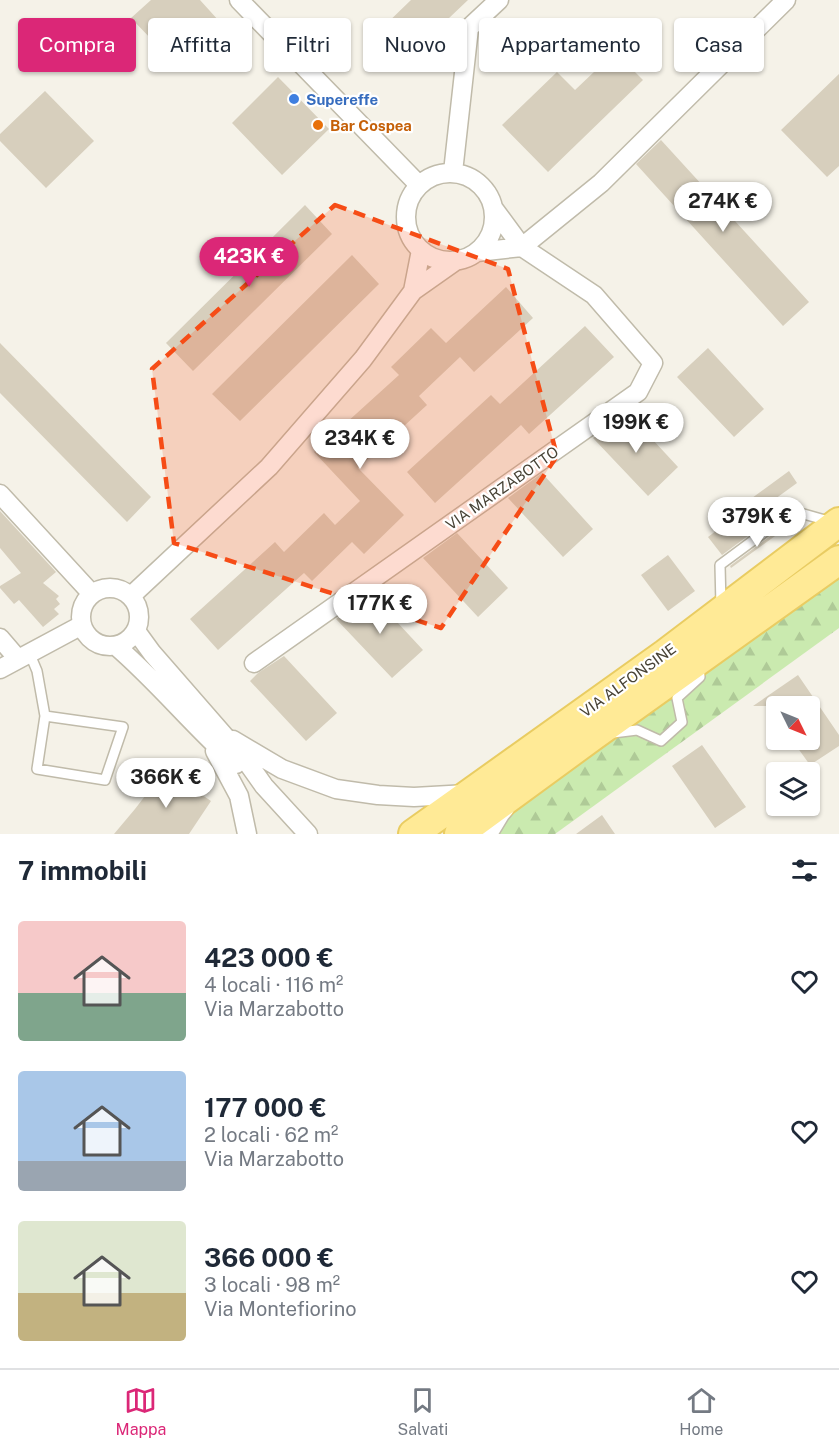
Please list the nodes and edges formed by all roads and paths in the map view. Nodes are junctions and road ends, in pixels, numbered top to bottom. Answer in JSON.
{"nodes":[{"id":1,"x":239,"y":0,"type":"edge"},
{"id":2,"x":499,"y":0,"type":"edge"},
{"id":3,"x":786,"y":0,"type":"edge"},
{"id":4,"x":453,"y":172,"type":"junction"},
{"id":5,"x":419,"y":185,"type":"junction"},
{"id":6,"x":494,"y":209,"type":"junction"},
{"id":7,"x":522,"y":247,"type":"junction"},
{"id":8,"x":421,"y":250,"type":"junction"},
{"id":9,"x":477,"y":252,"type":"junction"},
{"id":10,"x":458,"y":260,"type":"junction"},
{"id":11,"x":413,"y":291,"type":"junction"},
{"id":12,"x":0,"y":494,"type":"edge"},
{"id":13,"x":838,"y":523,"type":"edge"},
{"id":14,"x":839,"y":560,"type":"edge"},
{"id":15,"x":92,"y":594,"type":"junction"},
{"id":16,"x":131,"y":596,"type":"junction"},
{"id":17,"x":721,"y":611,"type":"junction"},
{"id":18,"x":82,"y":625,"type":"junction"},
{"id":19,"x":136,"y":631,"type":"junction"},
{"id":20,"x":0,"y":638,"type":"edge"},
{"id":21,"x":116,"y":646,"type":"junction"},
{"id":22,"x":24,"y":656,"type":"junction"},
{"id":23,"x":699,"y":660,"type":"junction"},
{"id":24,"x":254,"y":663,"type":"dead end"},
{"id":25,"x":0,"y":669,"type":"edge"},
{"id":26,"x":45,"y":716,"type":"junction"},
{"id":27,"x":593,"y":736,"type":"junction"},
{"id":28,"x":216,"y":738,"type":"junction"},
{"id":29,"x":525,"y":785,"type":"junction"},
{"id":30,"x":469,"y":794,"type":"junction"},
{"id":31,"x":247,"y":834,"type":"edge"},
{"id":32,"x":308,"y":834,"type":"edge"},
{"id":33,"x":413,"y":834,"type":"edge"},
{"id":34,"x":459,"y":834,"type":"edge"},
{"id":35,"x":488,"y":834,"type":"edge"}],
"edges":[{"from":1,"to":5,"type":"street"},
{"from":2,"to":4,"type":"street"},
{"from":3,"to":7,"type":"street"},
{"from":4,"to":5,"type":"street"},
{"from":4,"to":6,"type":"street","name":"VIA MARZABOTTO"},
{"from":5,"to":8,"type":"street"},
{"from":6,"to":7,"type":"street","name":"VIA MARZABOTTO"},
{"from":6,"to":9,"type":"street"},
{"from":7,"to":9,"type":"street"},
{"from":7,"to":24,"type":"street","name":"VIA MARZABOTTO"},
{"from":8,"to":10,"type":"street"},
{"from":8,"to":11,"type":"street"},
{"from":9,"to":10,"type":"street"},
{"from":10,"to":11,"type":"street"},
{"from":11,"to":16,"type":"street"},
{"from":12,"to":15,"type":"street"},
{"from":13,"to":17,"type":"main road","name":"VIA ALFONSINE"},
{"from":13,"to":17,"type":"lane"},
{"from":14,"to":23,"type":"main road","name":"VIA ALFONSINE"},
{"from":15,"to":16,"type":"street"},
{"from":15,"to":18,"type":"street"},
{"from":16,"to":19,"type":"street"},
{"from":17,"to":30,"type":"main road","name":"VIA ALFONSINE"},
{"from":18,"to":21,"type":"street"},
{"from":18,"to":22,"type":"street"},
{"from":19,"to":21,"type":"street"},
{"from":19,"to":28,"type":"street"},
{"from":20,"to":22,"type":"street"},
{"from":21,"to":28,"type":"street"},
{"from":22,"to":25,"type":"street"},
{"from":22,"to":26,"type":"lane"},
{"from":23,"to":27,"type":"main road","name":"VIA ALFONSINE"},
{"from":23,"to":27,"type":"lane"},
{"from":26,"to":26,"type":"lane"},
{"from":27,"to":29,"type":"main road","name":"VIA ALFONSINE"},
{"from":28,"to":30,"type":"street"},
{"from":28,"to":31,"type":"street"},
{"from":28,"to":32,"type":"street"},
{"from":29,"to":34,"type":"main road","name":"VIA ALFONSINE"},
{"from":29,"to":35,"type":"street"},
{"from":30,"to":33,"type":"main road","name":"VIA ALFONSINE"}]}
